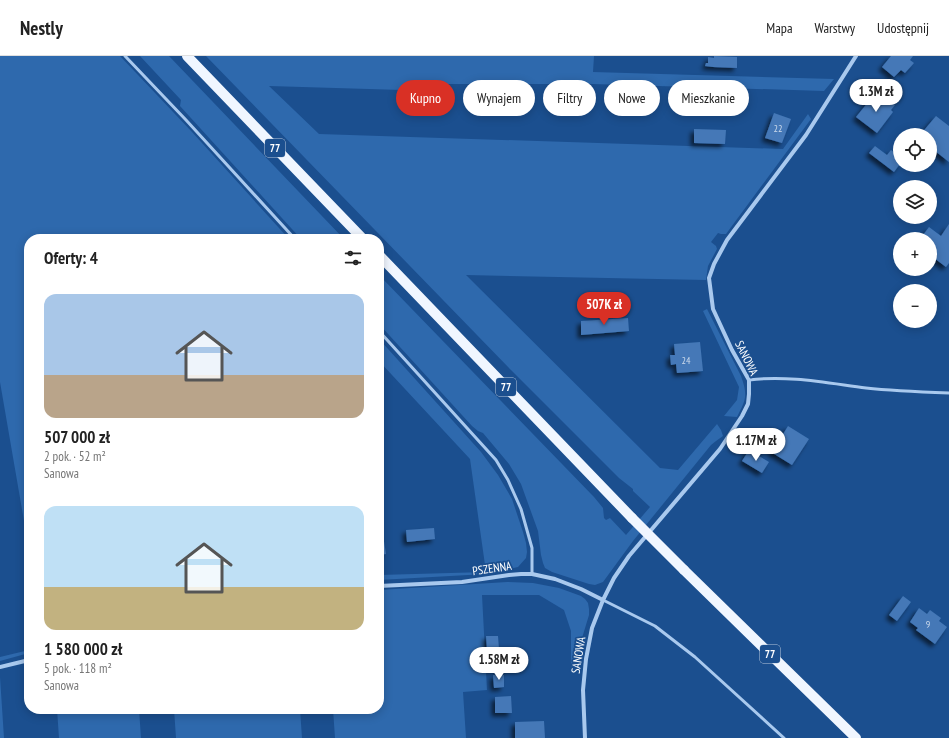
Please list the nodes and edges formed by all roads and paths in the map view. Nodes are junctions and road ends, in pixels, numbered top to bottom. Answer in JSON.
{"nodes":[{"id":1,"x":125,"y":56,"type":"edge"},
{"id":2,"x":187,"y":56,"type":"edge"},
{"id":3,"x":856,"y":56,"type":"edge"},
{"id":4,"x":290,"y":234,"type":"edge"},
{"id":5,"x":358,"y":234,"type":"edge"},
{"id":6,"x":384,"y":260,"type":"edge"},
{"id":7,"x":384,"y":337,"type":"edge"},
{"id":8,"x":749,"y":380,"type":"junction"},
{"id":9,"x":949,"y":393,"type":"edge"},
{"id":10,"x":532,"y":574,"type":"junction"},
{"id":11,"x":384,"y":586,"type":"edge"},
{"id":12,"x":603,"y":600,"type":"junction"},
{"id":13,"x":24,"y":661,"type":"edge"},
{"id":14,"x":0,"y":667,"type":"edge"},
{"id":15,"x":585,"y":738,"type":"edge"},
{"id":16,"x":784,"y":738,"type":"edge"},
{"id":17,"x":856,"y":738,"type":"edge"}],
"edges":[{"from":1,"to":4,"type":"lane"},
{"from":2,"to":5,"type":"main road","number":"77"},
{"from":3,"to":8,"type":"street","name":"SANOWA"},
{"from":6,"to":17,"type":"main road","number":"77","bridge":true},
{"from":7,"to":10,"type":"lane"},
{"from":8,"to":9,"type":"lane"},
{"from":8,"to":12,"type":"street","name":"SANOWA"},
{"from":10,"to":11,"type":"street","name":"PSZENNA"},
{"from":10,"to":12,"type":"street","name":"PSZENNA"},
{"from":12,"to":15,"type":"street","name":"SANOWA"},
{"from":12,"to":16,"type":"lane"},
{"from":13,"to":14,"type":"street"}]}
